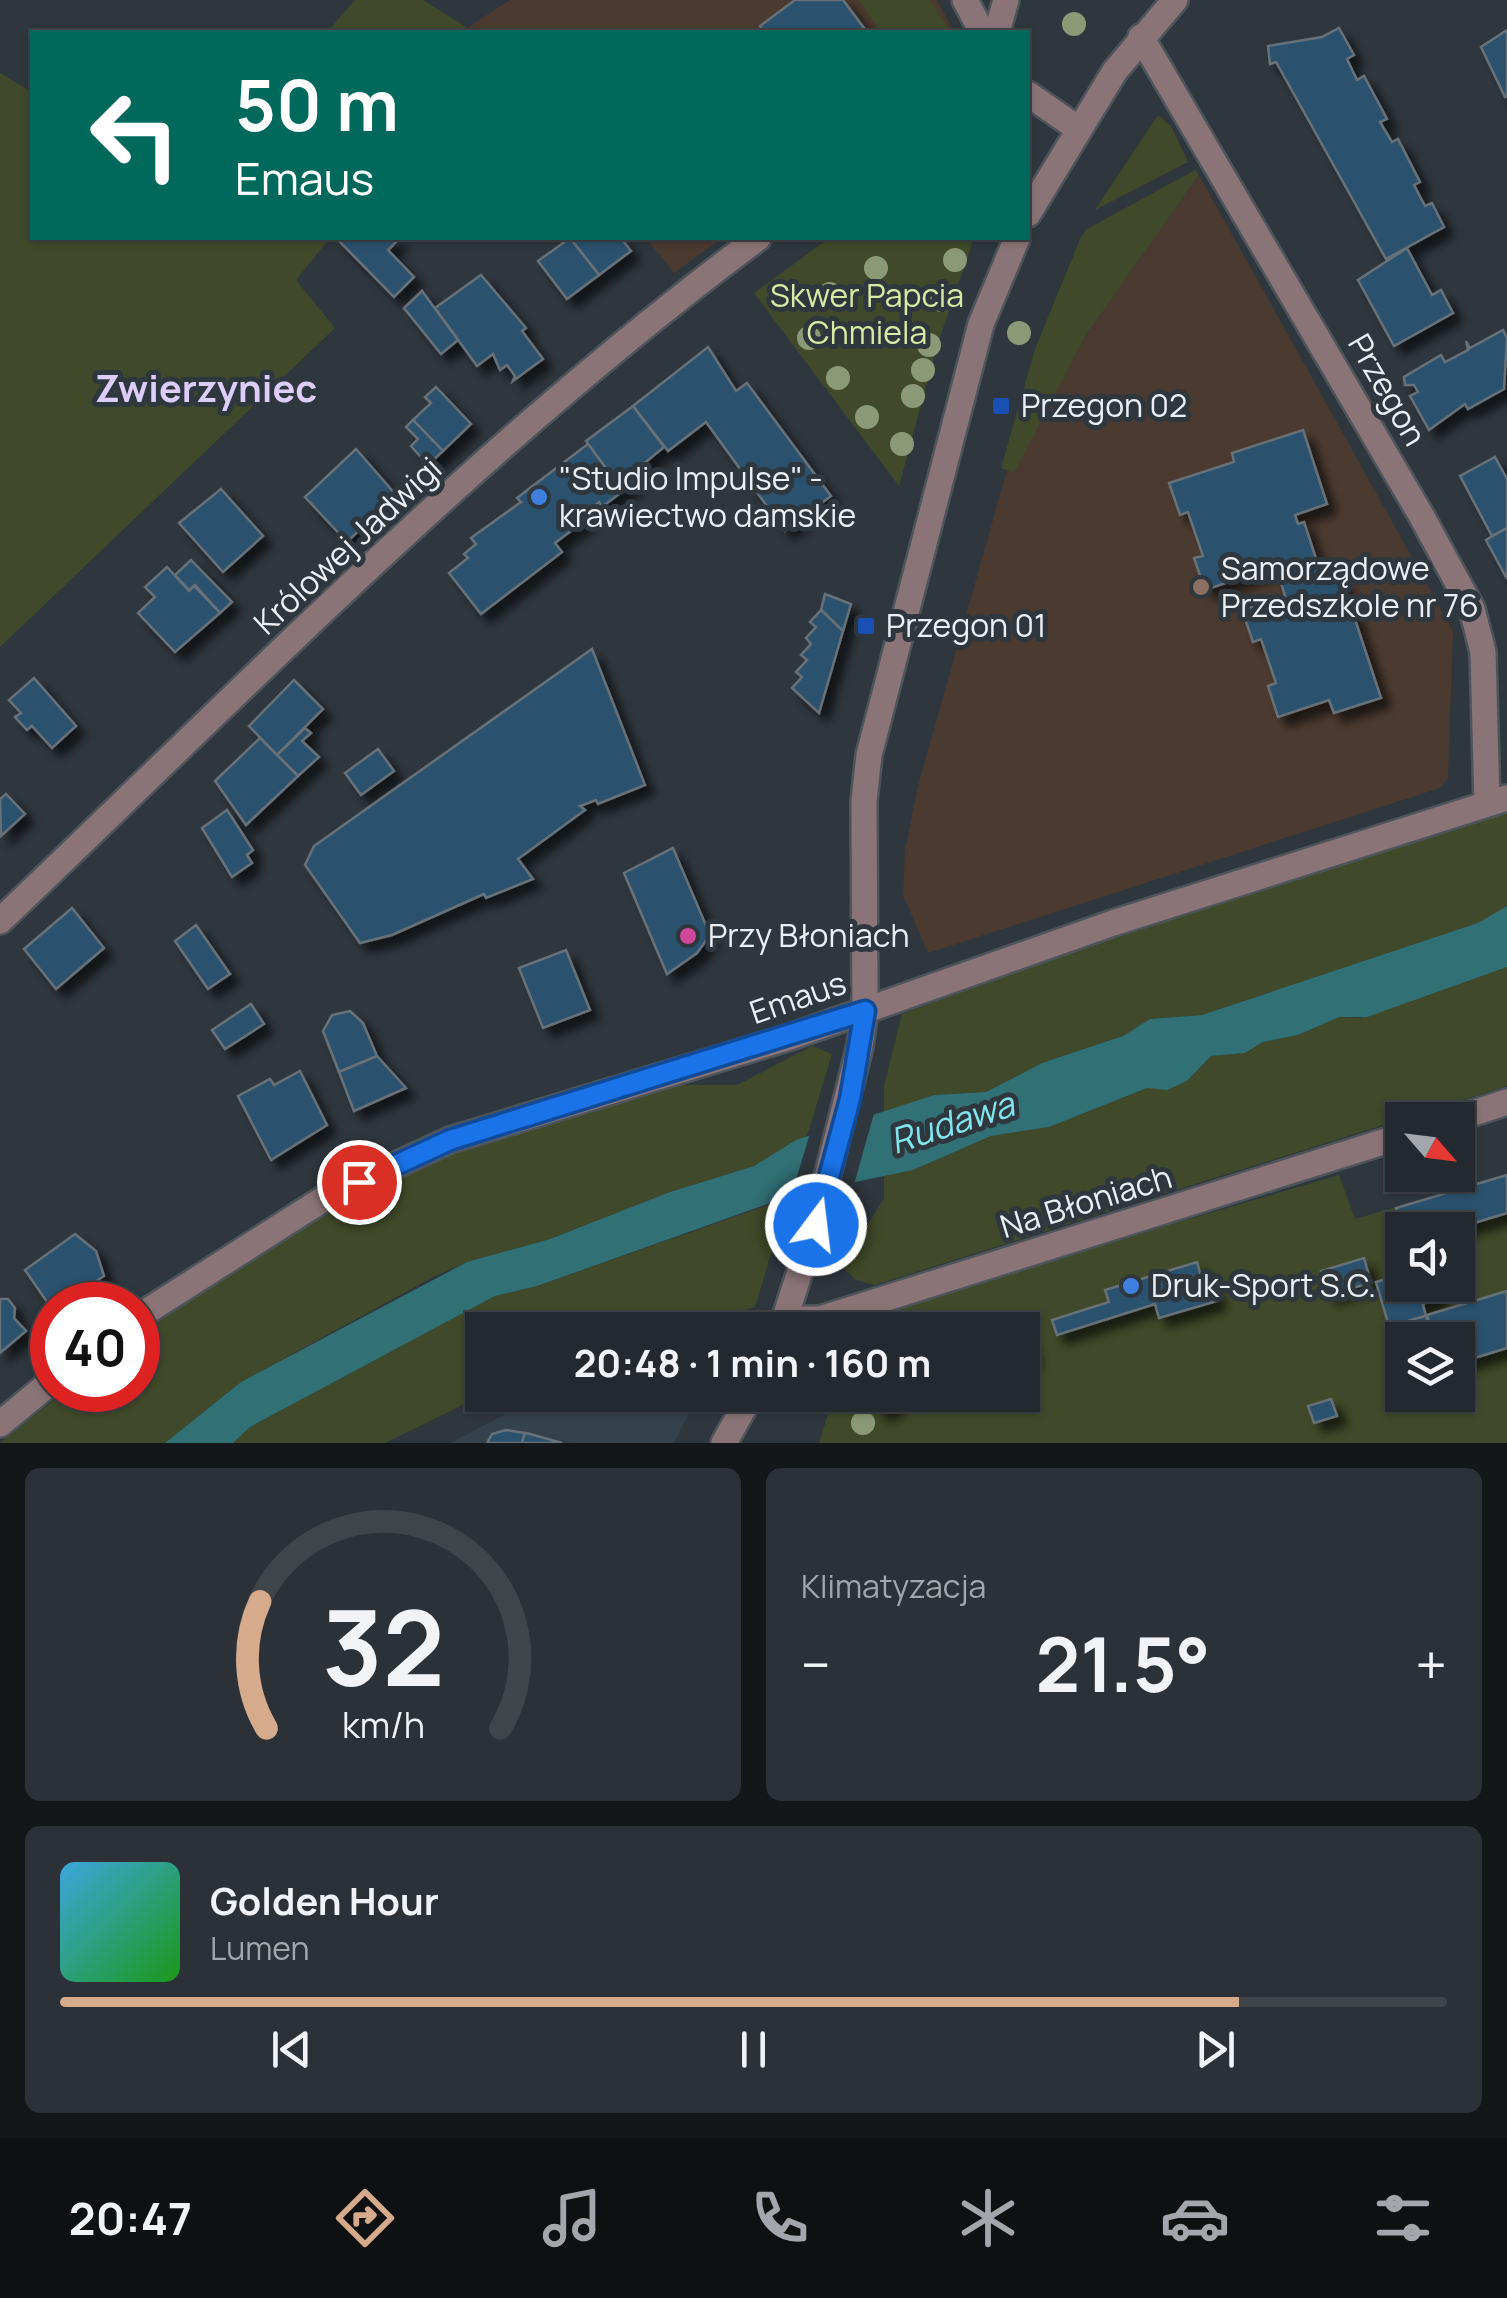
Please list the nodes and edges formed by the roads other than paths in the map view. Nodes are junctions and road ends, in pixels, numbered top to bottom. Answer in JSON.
{"nodes":[{"id":1,"x":965,"y":0,"type":"edge"},
{"id":2,"x":1006,"y":0,"type":"edge"},
{"id":3,"x":1175,"y":0,"type":"edge"},
{"id":4,"x":981,"y":30,"type":"edge"},
{"id":5,"x":998,"y":30,"type":"edge"},
{"id":6,"x":1141,"y":38,"type":"junction"},
{"id":7,"x":1030,"y":95,"type":"edge"},
{"id":8,"x":1077,"y":128,"type":"junction"},
{"id":9,"x":1030,"y":210,"type":"edge"},
{"id":10,"x":755,"y":240,"type":"edge"},
{"id":11,"x":1015,"y":240,"type":"edge"},
{"id":12,"x":1497,"y":801,"type":"edge"},
{"id":13,"x":0,"y":921,"type":"edge"},
{"id":14,"x":865,"y":1011,"type":"junction"},
{"id":15,"x":1507,"y":1102,"type":"edge"},
{"id":16,"x":1475,"y":1112,"type":"edge"},
{"id":17,"x":1385,"y":1141,"type":"edge"},
{"id":18,"x":160,"y":1302,"type":"edge"},
{"id":19,"x":787,"y":1312,"type":"edge"},
{"id":20,"x":839,"y":1312,"type":"edge"},
{"id":21,"x":30,"y":1399,"type":"edge"},
{"id":22,"x":741,"y":1412,"type":"edge"},
{"id":23,"x":0,"y":1424,"type":"edge"},
{"id":24,"x":724,"y":1443,"type":"edge"}],
"edges":[{"from":1,"to":4,"type":"street"},
{"from":2,"to":5,"type":"street"},
{"from":3,"to":6,"type":"street"},
{"from":6,"to":8,"type":"street"},
{"from":6,"to":12,"type":"street","name":"Przegon"},
{"from":7,"to":8,"type":"street"},
{"from":8,"to":9,"type":"street"},
{"from":10,"to":13,"type":"street","name":"Królowej Jadwigi"},
{"from":11,"to":14,"type":"street"},
{"from":12,"to":14,"type":"street","name":"Emaus"},
{"from":14,"to":18,"type":"street","name":"Emaus"},
{"from":14,"to":19,"type":"street"},
{"from":15,"to":16,"type":"street"},
{"from":17,"to":20,"type":"street","name":"Na Błoniach"},
{"from":21,"to":23,"type":"street"},
{"from":22,"to":24,"type":"street"}]}
